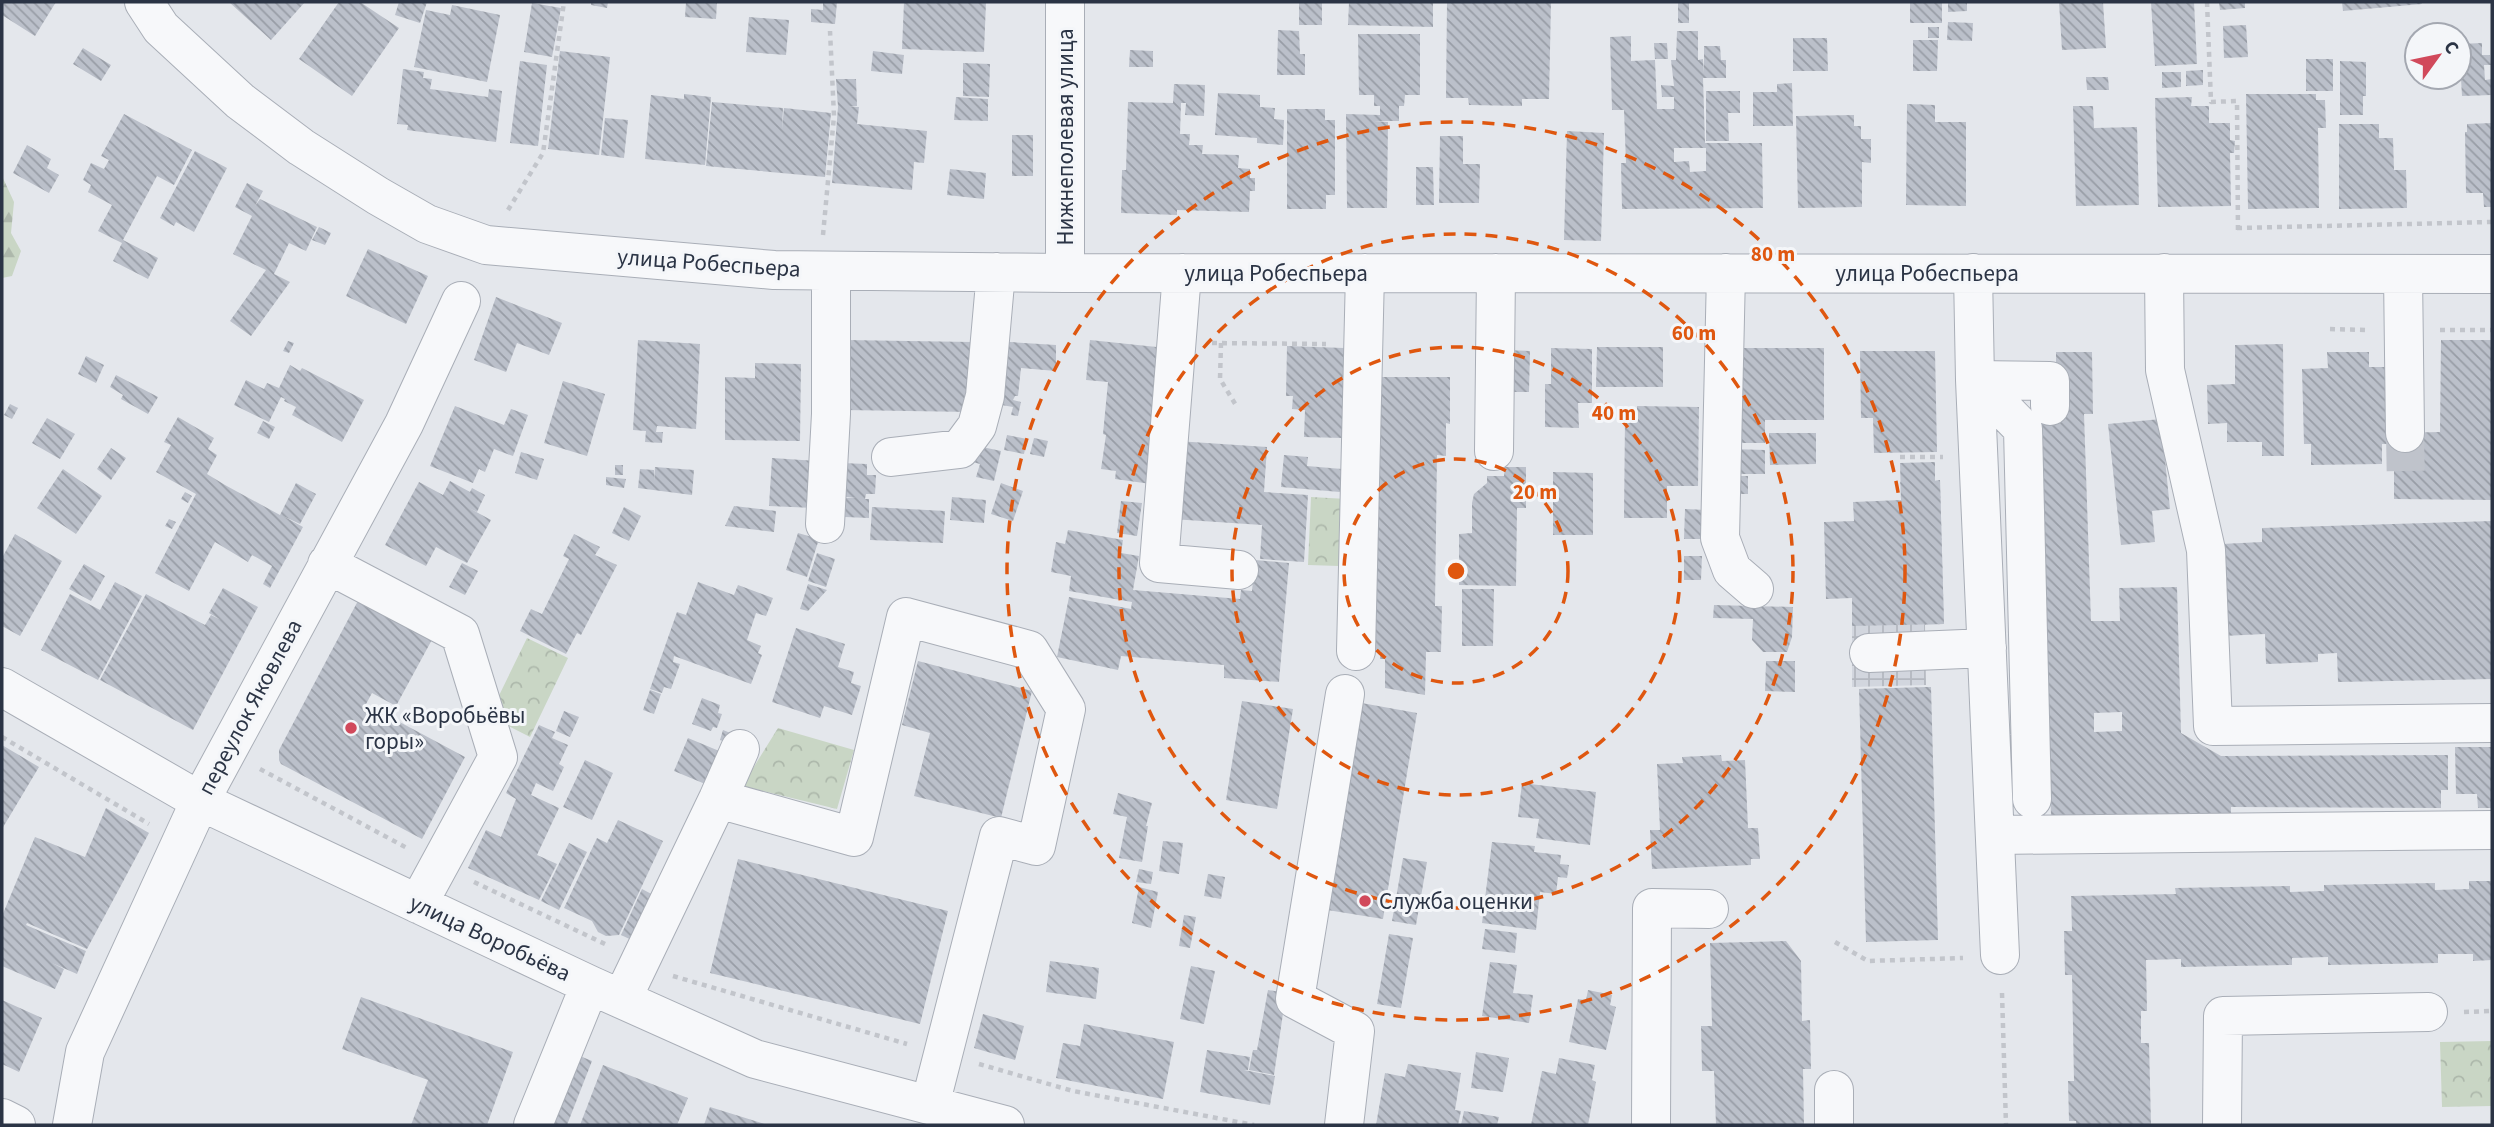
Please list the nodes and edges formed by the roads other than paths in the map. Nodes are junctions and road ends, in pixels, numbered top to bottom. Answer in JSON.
{"nodes":[{"id":1,"x":144,"y":2,"type":"edge"},
{"id":2,"x":1065,"y":2,"type":"edge"},
{"id":3,"x":825,"y":271,"type":"junction"},
{"id":4,"x":996,"y":272,"type":"junction"},
{"id":5,"x":1065,"y":273,"type":"junction"},
{"id":6,"x":1181,"y":273,"type":"junction"},
{"id":7,"x":1365,"y":273,"type":"junction"},
{"id":8,"x":1496,"y":273,"type":"junction"},
{"id":9,"x":1726,"y":273,"type":"junction"},
{"id":10,"x":1973,"y":273,"type":"junction"},
{"id":11,"x":2164,"y":273,"type":"junction"},
{"id":12,"x":2403,"y":274,"type":"junction"},
{"id":13,"x":2492,"y":274,"type":"edge"},
{"id":14,"x":461,"y":301,"type":"dead end"},
{"id":15,"x":1975,"y":380,"type":"junction"},
{"id":16,"x":2050,"y":406,"type":"dead end"},
{"id":17,"x":2405,"y":433,"type":"tunnel mouth"},
{"id":18,"x":1494,"y":452,"type":"dead end"},
{"id":19,"x":891,"y":457,"type":"dead end"},
{"id":20,"x":825,"y":524,"type":"dead end"},
{"id":21,"x":327,"y":564,"type":"junction"},
{"id":22,"x":1239,"y":570,"type":"dead end"},
{"id":23,"x":1754,"y":589,"type":"dead end"},
{"id":24,"x":1987,"y":648,"type":"junction"},
{"id":25,"x":1356,"y":651,"type":"dead end"},
{"id":26,"x":1869,"y":653,"type":"dead end"},
{"id":27,"x":2,"y":687,"type":"edge"},
{"id":28,"x":1345,"y":694,"type":"dead end"},
{"id":29,"x":2492,"y":723,"type":"edge"},
{"id":30,"x":740,"y":749,"type":"dead end"},
{"id":31,"x":718,"y":799,"type":"junction"},
{"id":32,"x":2032,"y":799,"type":"dead end"},
{"id":33,"x":200,"y":801,"type":"junction"},
{"id":34,"x":2492,"y":830,"type":"edge"},
{"id":35,"x":1995,"y":835,"type":"junction"},
{"id":36,"x":418,"y":904,"type":"junction"},
{"id":37,"x":1710,"y":909,"type":"dead end"},
{"id":38,"x":1984,"y":954,"type":"road end"},
{"id":39,"x":606,"y":992,"type":"junction"},
{"id":40,"x":2428,"y":1012,"type":"dead end"},
{"id":41,"x":930,"y":1105,"type":"junction"},
{"id":42,"x":2,"y":1118,"type":"edge"},
{"id":43,"x":2,"y":1125,"type":"edge"},
{"id":44,"x":16,"y":1125,"type":"edge"},
{"id":45,"x":72,"y":1125,"type":"edge"},
{"id":46,"x":533,"y":1125,"type":"edge"},
{"id":47,"x":1005,"y":1125,"type":"edge"},
{"id":48,"x":1343,"y":1125,"type":"edge"},
{"id":49,"x":1651,"y":1125,"type":"edge"},
{"id":50,"x":2222,"y":1125,"type":"edge"}],
"edges":[{"from":1,"to":3,"type":"street","name":"улица Робеспьера"},
{"from":2,"to":5,"type":"street","name":"Нижнеполевая улица"},
{"from":3,"to":4,"type":"street","name":"улица Робеспьера"},
{"from":3,"to":20,"type":"street"},
{"from":4,"to":5,"type":"street","name":"улица Робеспьера"},
{"from":4,"to":19,"type":"street"},
{"from":5,"to":6,"type":"street","name":"улица Робеспьера"},
{"from":6,"to":7,"type":"street","name":"улица Робеспьера"},
{"from":6,"to":22,"type":"street"},
{"from":7,"to":8,"type":"street","name":"улица Робеспьера"},
{"from":7,"to":25,"type":"street"},
{"from":8,"to":9,"type":"street","name":"улица Робеспьера"},
{"from":8,"to":18,"type":"street"},
{"from":9,"to":10,"type":"street","name":"улица Робеспьера"},
{"from":9,"to":23,"type":"street"},
{"from":10,"to":11,"type":"street","name":"улица Робеспьера"},
{"from":10,"to":15,"type":"street"},
{"from":11,"to":12,"type":"street","name":"улица Робеспьера"},
{"from":11,"to":29,"type":"street"},
{"from":12,"to":13,"type":"street","name":"улица Робеспьера"},
{"from":12,"to":17,"type":"street"},
{"from":14,"to":21,"type":"street","name":"переулок Яковлева"},
{"from":15,"to":16,"type":"street"},
{"from":15,"to":24,"type":"street"},
{"from":15,"to":32,"type":"street"},
{"from":21,"to":33,"type":"street","name":"переулок Яковлева"},
{"from":21,"to":36,"type":"street"},
{"from":24,"to":26,"type":"street"},
{"from":24,"to":35,"type":"street"},
{"from":27,"to":33,"type":"street","name":"улица Воробьёва"},
{"from":28,"to":48,"type":"street"},
{"from":30,"to":31,"type":"street"},
{"from":31,"to":39,"type":"street"},
{"from":31,"to":41,"type":"street"},
{"from":33,"to":36,"type":"street","name":"улица Воробьёва"},
{"from":33,"to":45,"type":"street","name":"переулок Яковлева"},
{"from":34,"to":35,"type":"street"},
{"from":35,"to":38,"type":"street"},
{"from":36,"to":39,"type":"street","name":"улица Воробьёва"},
{"from":37,"to":49,"type":"street"},
{"from":39,"to":41,"type":"street","name":"улица Воробьёва"},
{"from":39,"to":46,"type":"street"},
{"from":40,"to":50,"type":"street"},
{"from":41,"to":47,"type":"street","name":"улица Воробьёва"},
{"from":42,"to":43,"type":"street"},
{"from":42,"to":44,"type":"street"}]}
